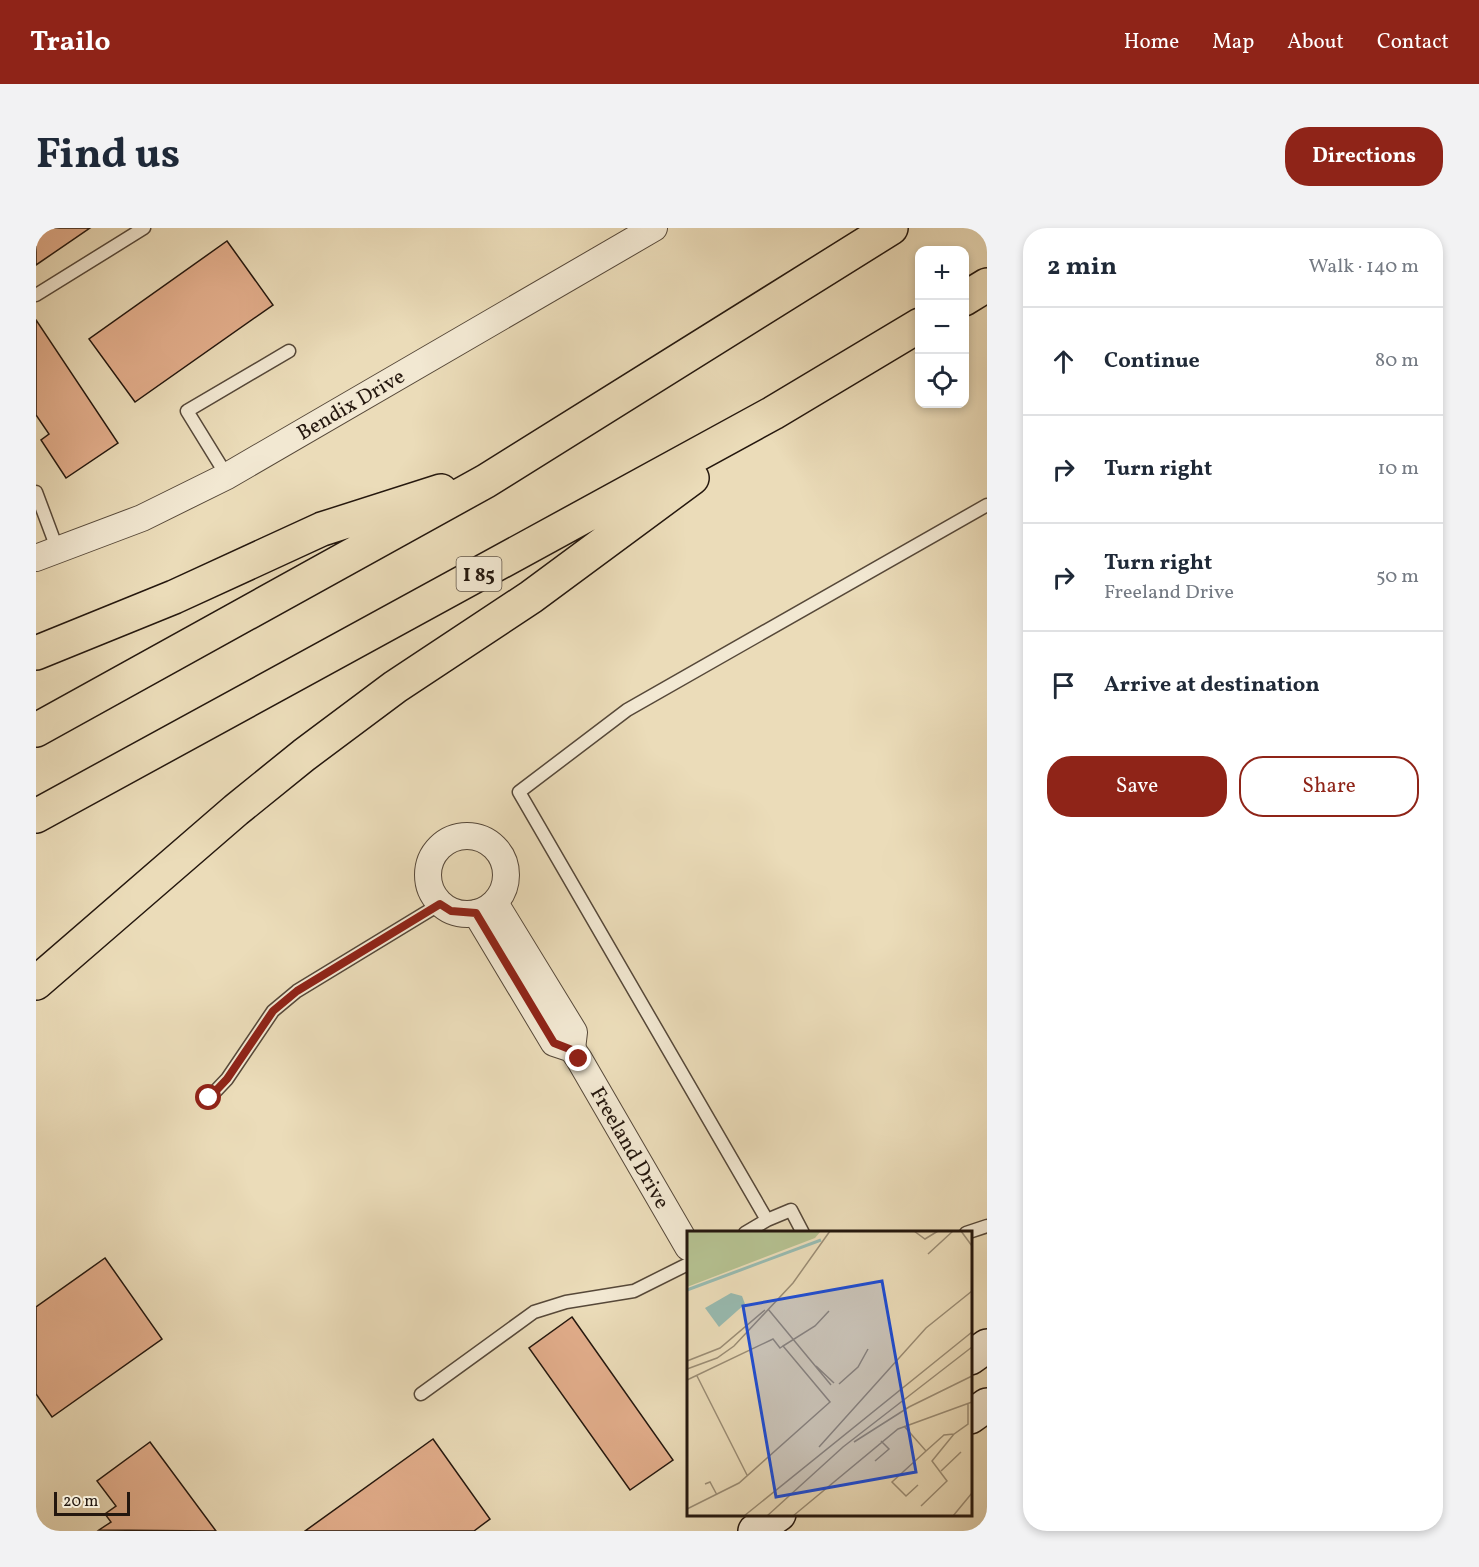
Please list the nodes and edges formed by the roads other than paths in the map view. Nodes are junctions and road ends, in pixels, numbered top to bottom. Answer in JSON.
{"nodes":[{"id":1,"x":144,"y":228,"type":"edge"},
{"id":2,"x":654,"y":228,"type":"edge"},
{"id":3,"x":891,"y":228,"type":"edge"},
{"id":4,"x":987,"y":285,"type":"edge"},
{"id":5,"x":36,"y":295,"type":"edge"},
{"id":6,"x":969,"y":295,"type":"edge"},
{"id":7,"x":915,"y":329,"type":"edge"},
{"id":8,"x":289,"y":351,"type":"dead end"},
{"id":9,"x":773,"y":413,"type":"junction"},
{"id":10,"x":227,"y":476,"type":"junction"},
{"id":11,"x":486,"y":481,"type":"junction"},
{"id":12,"x":36,"y":492,"type":"edge"},
{"id":13,"x":987,"y":505,"type":"edge"},
{"id":14,"x":47,"y":555,"type":"edge"},
{"id":15,"x":36,"y":653,"type":"edge"},
{"id":16,"x":36,"y":730,"type":"edge"},
{"id":17,"x":36,"y":816,"type":"edge"},
{"id":18,"x":440,"y":904,"type":"junction"},
{"id":19,"x":485,"y":908,"type":"junction"},
{"id":20,"x":36,"y":983,"type":"edge"},
{"id":21,"x":209,"y":1098,"type":"dead end"},
{"id":22,"x":767,"y":1220,"type":"junction"},
{"id":23,"x":987,"y":1226,"type":"edge"},
{"id":24,"x":748,"y":1231,"type":"edge"},
{"id":25,"x":802,"y":1231,"type":"edge"},
{"id":26,"x":972,"y":1231,"type":"edge"},
{"id":27,"x":687,"y":1244,"type":"edge"},
{"id":28,"x":687,"y":1264,"type":"edge"},
{"id":29,"x":987,"y":1346,"type":"edge"},
{"id":30,"x":972,"y":1357,"type":"edge"},
{"id":31,"x":421,"y":1394,"type":"dead end"},
{"id":32,"x":987,"y":1405,"type":"edge"},
{"id":33,"x":972,"y":1416,"type":"edge"},
{"id":34,"x":778,"y":1516,"type":"edge"},
{"id":35,"x":755,"y":1531,"type":"edge"}],
"edges":[{"from":1,"to":5,"type":"lane"},
{"from":2,"to":10,"type":"street","name":"Bendix Drive"},
{"from":3,"to":11,"type":"highway"},
{"from":4,"to":6,"type":"highway"},
{"from":7,"to":9,"type":"highway","number":"I 85"},
{"from":8,"to":10,"type":"lane"},
{"from":9,"to":17,"type":"highway","number":"I 85"},
{"from":9,"to":20,"type":"highway"},
{"from":10,"to":14,"type":"street","name":"Bendix Drive"},
{"from":11,"to":15,"type":"highway"},
{"from":11,"to":16,"type":"highway"},
{"from":12,"to":14,"type":"lane"},
{"from":13,"to":22,"type":"lane"},
{"from":18,"to":19,"type":"street"},
{"from":18,"to":19,"type":"street"},
{"from":18,"to":21,"type":"lane"},
{"from":19,"to":27,"type":"street","name":"Freeland Drive"},
{"from":22,"to":24,"type":"lane"},
{"from":22,"to":25,"type":"lane"},
{"from":23,"to":26,"type":"lane"},
{"from":28,"to":31,"type":"lane"},
{"from":29,"to":30,"type":"street"},
{"from":32,"to":33,"type":"street"},
{"from":34,"to":35,"type":"street"}]}
